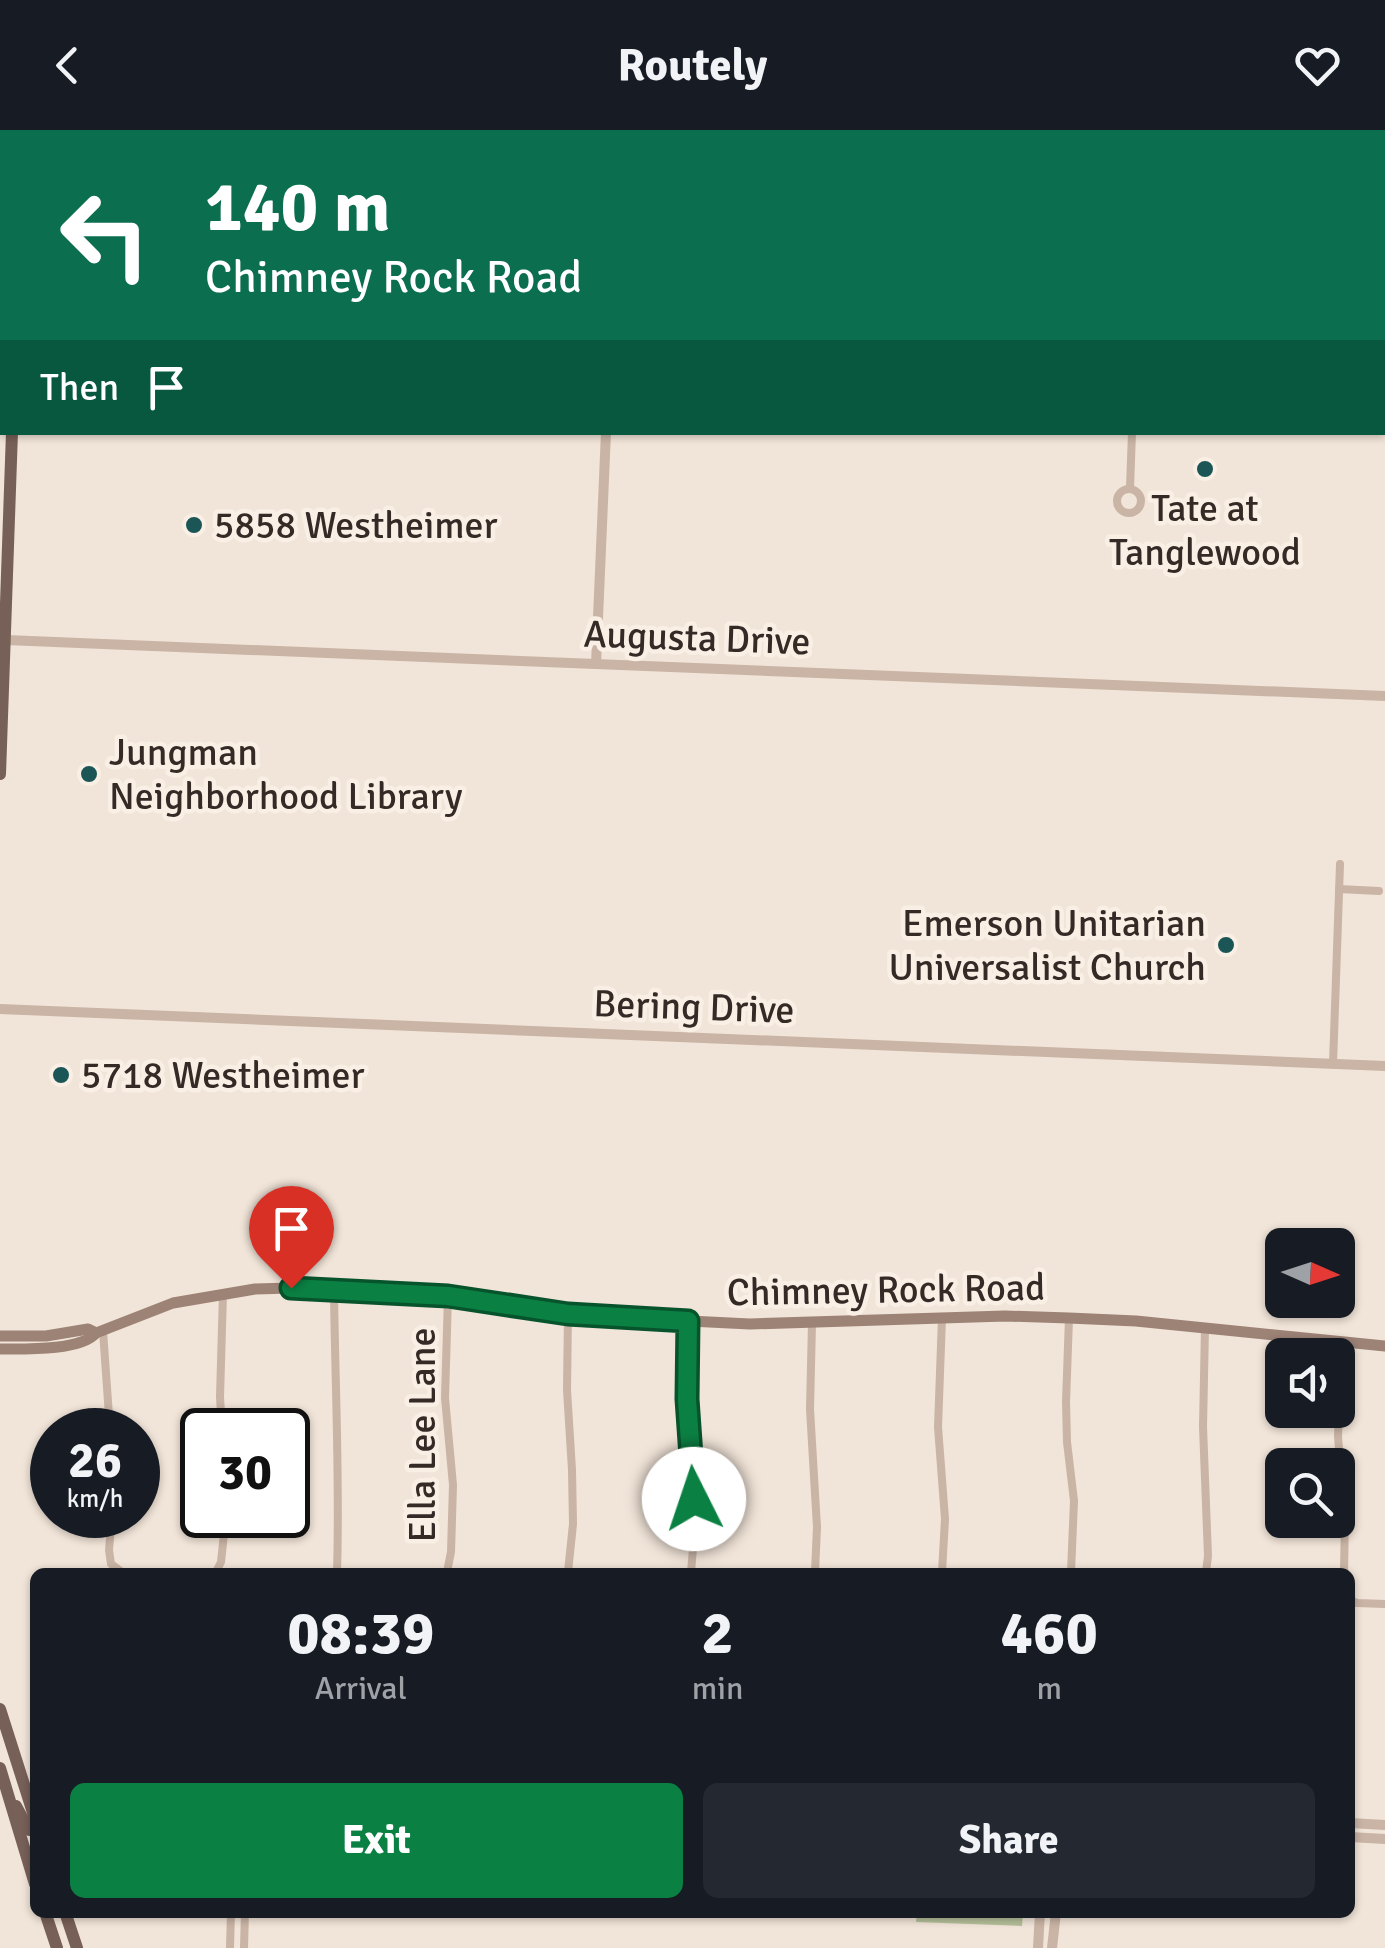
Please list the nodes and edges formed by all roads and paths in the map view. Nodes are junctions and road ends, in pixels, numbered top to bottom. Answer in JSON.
{"nodes":[{"id":1,"x":12,"y":435,"type":"edge"},
{"id":2,"x":606,"y":435,"type":"edge"},
{"id":3,"x":1132,"y":435,"type":"edge"},
{"id":4,"x":1130,"y":488,"type":"dead end"},
{"id":5,"x":3,"y":638,"type":"edge"},
{"id":6,"x":596,"y":664,"type":"junction"},
{"id":7,"x":1385,"y":696,"type":"edge"},
{"id":8,"x":0,"y":753,"type":"edge"},
{"id":9,"x":0,"y":774,"type":"edge"},
{"id":10,"x":1340,"y":864,"type":"dead end"},
{"id":11,"x":1339,"y":889,"type":"junction"},
{"id":12,"x":1379,"y":891,"type":"dead end"},
{"id":13,"x":0,"y":1009,"type":"edge"},
{"id":14,"x":1333,"y":1064,"type":"junction"},
{"id":15,"x":1385,"y":1066,"type":"edge"},
{"id":16,"x":334,"y":1290,"type":"junction"},
{"id":17,"x":223,"y":1293,"type":"junction"},
{"id":18,"x":448,"y":1296,"type":"junction"},
{"id":19,"x":568,"y":1314,"type":"junction"},
{"id":20,"x":942,"y":1318,"type":"junction"},
{"id":21,"x":1069,"y":1318,"type":"junction"},
{"id":22,"x":688,"y":1321,"type":"junction"},
{"id":23,"x":812,"y":1322,"type":"junction"},
{"id":24,"x":1205,"y":1328,"type":"junction"},
{"id":25,"x":99,"y":1332,"type":"junction"},
{"id":26,"x":0,"y":1336,"type":"edge"},
{"id":27,"x":1302,"y":1338,"type":"edge"},
{"id":28,"x":46,"y":1342,"type":"junction"},
{"id":29,"x":1355,"y":1343,"type":"edge"},
{"id":30,"x":1385,"y":1346,"type":"edge"},
{"id":31,"x":0,"y":1349,"type":"edge"},
{"id":32,"x":108,"y":1408,"type":"edge"},
{"id":33,"x":221,"y":1408,"type":"edge"},
{"id":34,"x":1338,"y":1428,"type":"edge"},
{"id":35,"x":109,"y":1538,"type":"edge"},
{"id":36,"x":224,"y":1538,"type":"edge"},
{"id":37,"x":116,"y":1568,"type":"edge"},
{"id":38,"x":218,"y":1568,"type":"edge"},
{"id":39,"x":337,"y":1568,"type":"edge"},
{"id":40,"x":448,"y":1568,"type":"edge"},
{"id":41,"x":568,"y":1568,"type":"edge"},
{"id":42,"x":691,"y":1568,"type":"edge"},
{"id":43,"x":814,"y":1568,"type":"edge"},
{"id":44,"x":942,"y":1568,"type":"edge"},
{"id":45,"x":1072,"y":1568,"type":"edge"},
{"id":46,"x":1206,"y":1568,"type":"edge"},
{"id":47,"x":1344,"y":1568,"type":"edge"},
{"id":48,"x":1355,"y":1602,"type":"edge"},
{"id":49,"x":1385,"y":1604,"type":"edge"},
{"id":50,"x":0,"y":1710,"type":"edge"},
{"id":51,"x":0,"y":1768,"type":"edge"},
{"id":52,"x":8,"y":1791,"type":"junction"},
{"id":53,"x":30,"y":1803,"type":"edge"},
{"id":54,"x":1355,"y":1823,"type":"edge"},
{"id":55,"x":1385,"y":1825,"type":"edge"},
{"id":56,"x":30,"y":1830,"type":"edge"},
{"id":57,"x":1355,"y":1837,"type":"edge"},
{"id":58,"x":1385,"y":1839,"type":"edge"},
{"id":59,"x":30,"y":1867,"type":"edge"},
{"id":60,"x":46,"y":1918,"type":"edge"},
{"id":61,"x":61,"y":1918,"type":"edge"},
{"id":62,"x":67,"y":1918,"type":"edge"},
{"id":63,"x":231,"y":1918,"type":"edge"},
{"id":64,"x":246,"y":1918,"type":"edge"},
{"id":65,"x":1040,"y":1918,"type":"edge"},
{"id":66,"x":1055,"y":1918,"type":"edge"},
{"id":67,"x":72,"y":1932,"type":"junction"},
{"id":68,"x":57,"y":1948,"type":"edge"},
{"id":69,"x":77,"y":1948,"type":"edge"},
{"id":70,"x":230,"y":1948,"type":"edge"},
{"id":71,"x":244,"y":1948,"type":"edge"},
{"id":72,"x":1038,"y":1948,"type":"edge"},
{"id":73,"x":1052,"y":1948,"type":"edge"}],
"edges":[{"from":1,"to":5,"type":"main road"},
{"from":2,"to":6,"type":"street"},
{"from":3,"to":4,"type":"street"},
{"from":5,"to":6,"type":"street","name":"Augusta Drive"},
{"from":5,"to":8,"type":"main road"},
{"from":6,"to":7,"type":"street","name":"Augusta Drive"},
{"from":8,"to":9,"type":"main road"},
{"from":10,"to":11,"type":"street"},
{"from":11,"to":12,"type":"street"},
{"from":11,"to":14,"type":"street"},
{"from":13,"to":14,"type":"street","name":"Bering Drive"},
{"from":14,"to":15,"type":"street","name":"Bering Drive"},
{"from":16,"to":17,"type":"main road","name":"Chimney Rock Road"},
{"from":16,"to":18,"type":"main road","name":"Chimney Rock Road"},
{"from":16,"to":39,"type":"street"},
{"from":17,"to":25,"type":"main road","name":"Chimney Rock Road"},
{"from":17,"to":33,"type":"street"},
{"from":18,"to":19,"type":"main road","name":"Chimney Rock Road"},
{"from":18,"to":40,"type":"street","name":"Ella Lee Lane"},
{"from":19,"to":22,"type":"main road","name":"Chimney Rock Road"},
{"from":19,"to":41,"type":"street"},
{"from":20,"to":21,"type":"main road","name":"Chimney Rock Road"},
{"from":20,"to":23,"type":"main road","name":"Chimney Rock Road"},
{"from":20,"to":44,"type":"street"},
{"from":21,"to":24,"type":"main road","name":"Chimney Rock Road"},
{"from":21,"to":45,"type":"street"},
{"from":22,"to":23,"type":"main road","name":"Chimney Rock Road"},
{"from":22,"to":42,"type":"street"},
{"from":23,"to":43,"type":"street"},
{"from":24,"to":27,"type":"main road","name":"Chimney Rock Road"},
{"from":24,"to":46,"type":"street"},
{"from":25,"to":28,"type":"main road","name":"Chimney Rock Road"},
{"from":25,"to":32,"type":"street"},
{"from":26,"to":28,"type":"main road","name":"Chimney Rock Road"},
{"from":28,"to":31,"type":"main road","name":"Chimney Rock Road"},
{"from":29,"to":30,"type":"main road","name":"Chimney Rock Road"},
{"from":34,"to":47,"type":"street"},
{"from":35,"to":37,"type":"street"},
{"from":36,"to":38,"type":"street"},
{"from":48,"to":49,"type":"street"},
{"from":50,"to":53,"type":"main road"},
{"from":51,"to":52,"type":"main road"},
{"from":52,"to":56,"type":"main road"},
{"from":52,"to":59,"type":"main road"},
{"from":54,"to":55,"type":"street"},
{"from":57,"to":58,"type":"street"},
{"from":60,"to":68,"type":"main road"},
{"from":61,"to":67,"type":"main road"},
{"from":62,"to":67,"type":"main road"},
{"from":63,"to":70,"type":"street"},
{"from":64,"to":71,"type":"street"},
{"from":65,"to":72,"type":"street"},
{"from":66,"to":73,"type":"street"},
{"from":67,"to":69,"type":"main road"}]}
